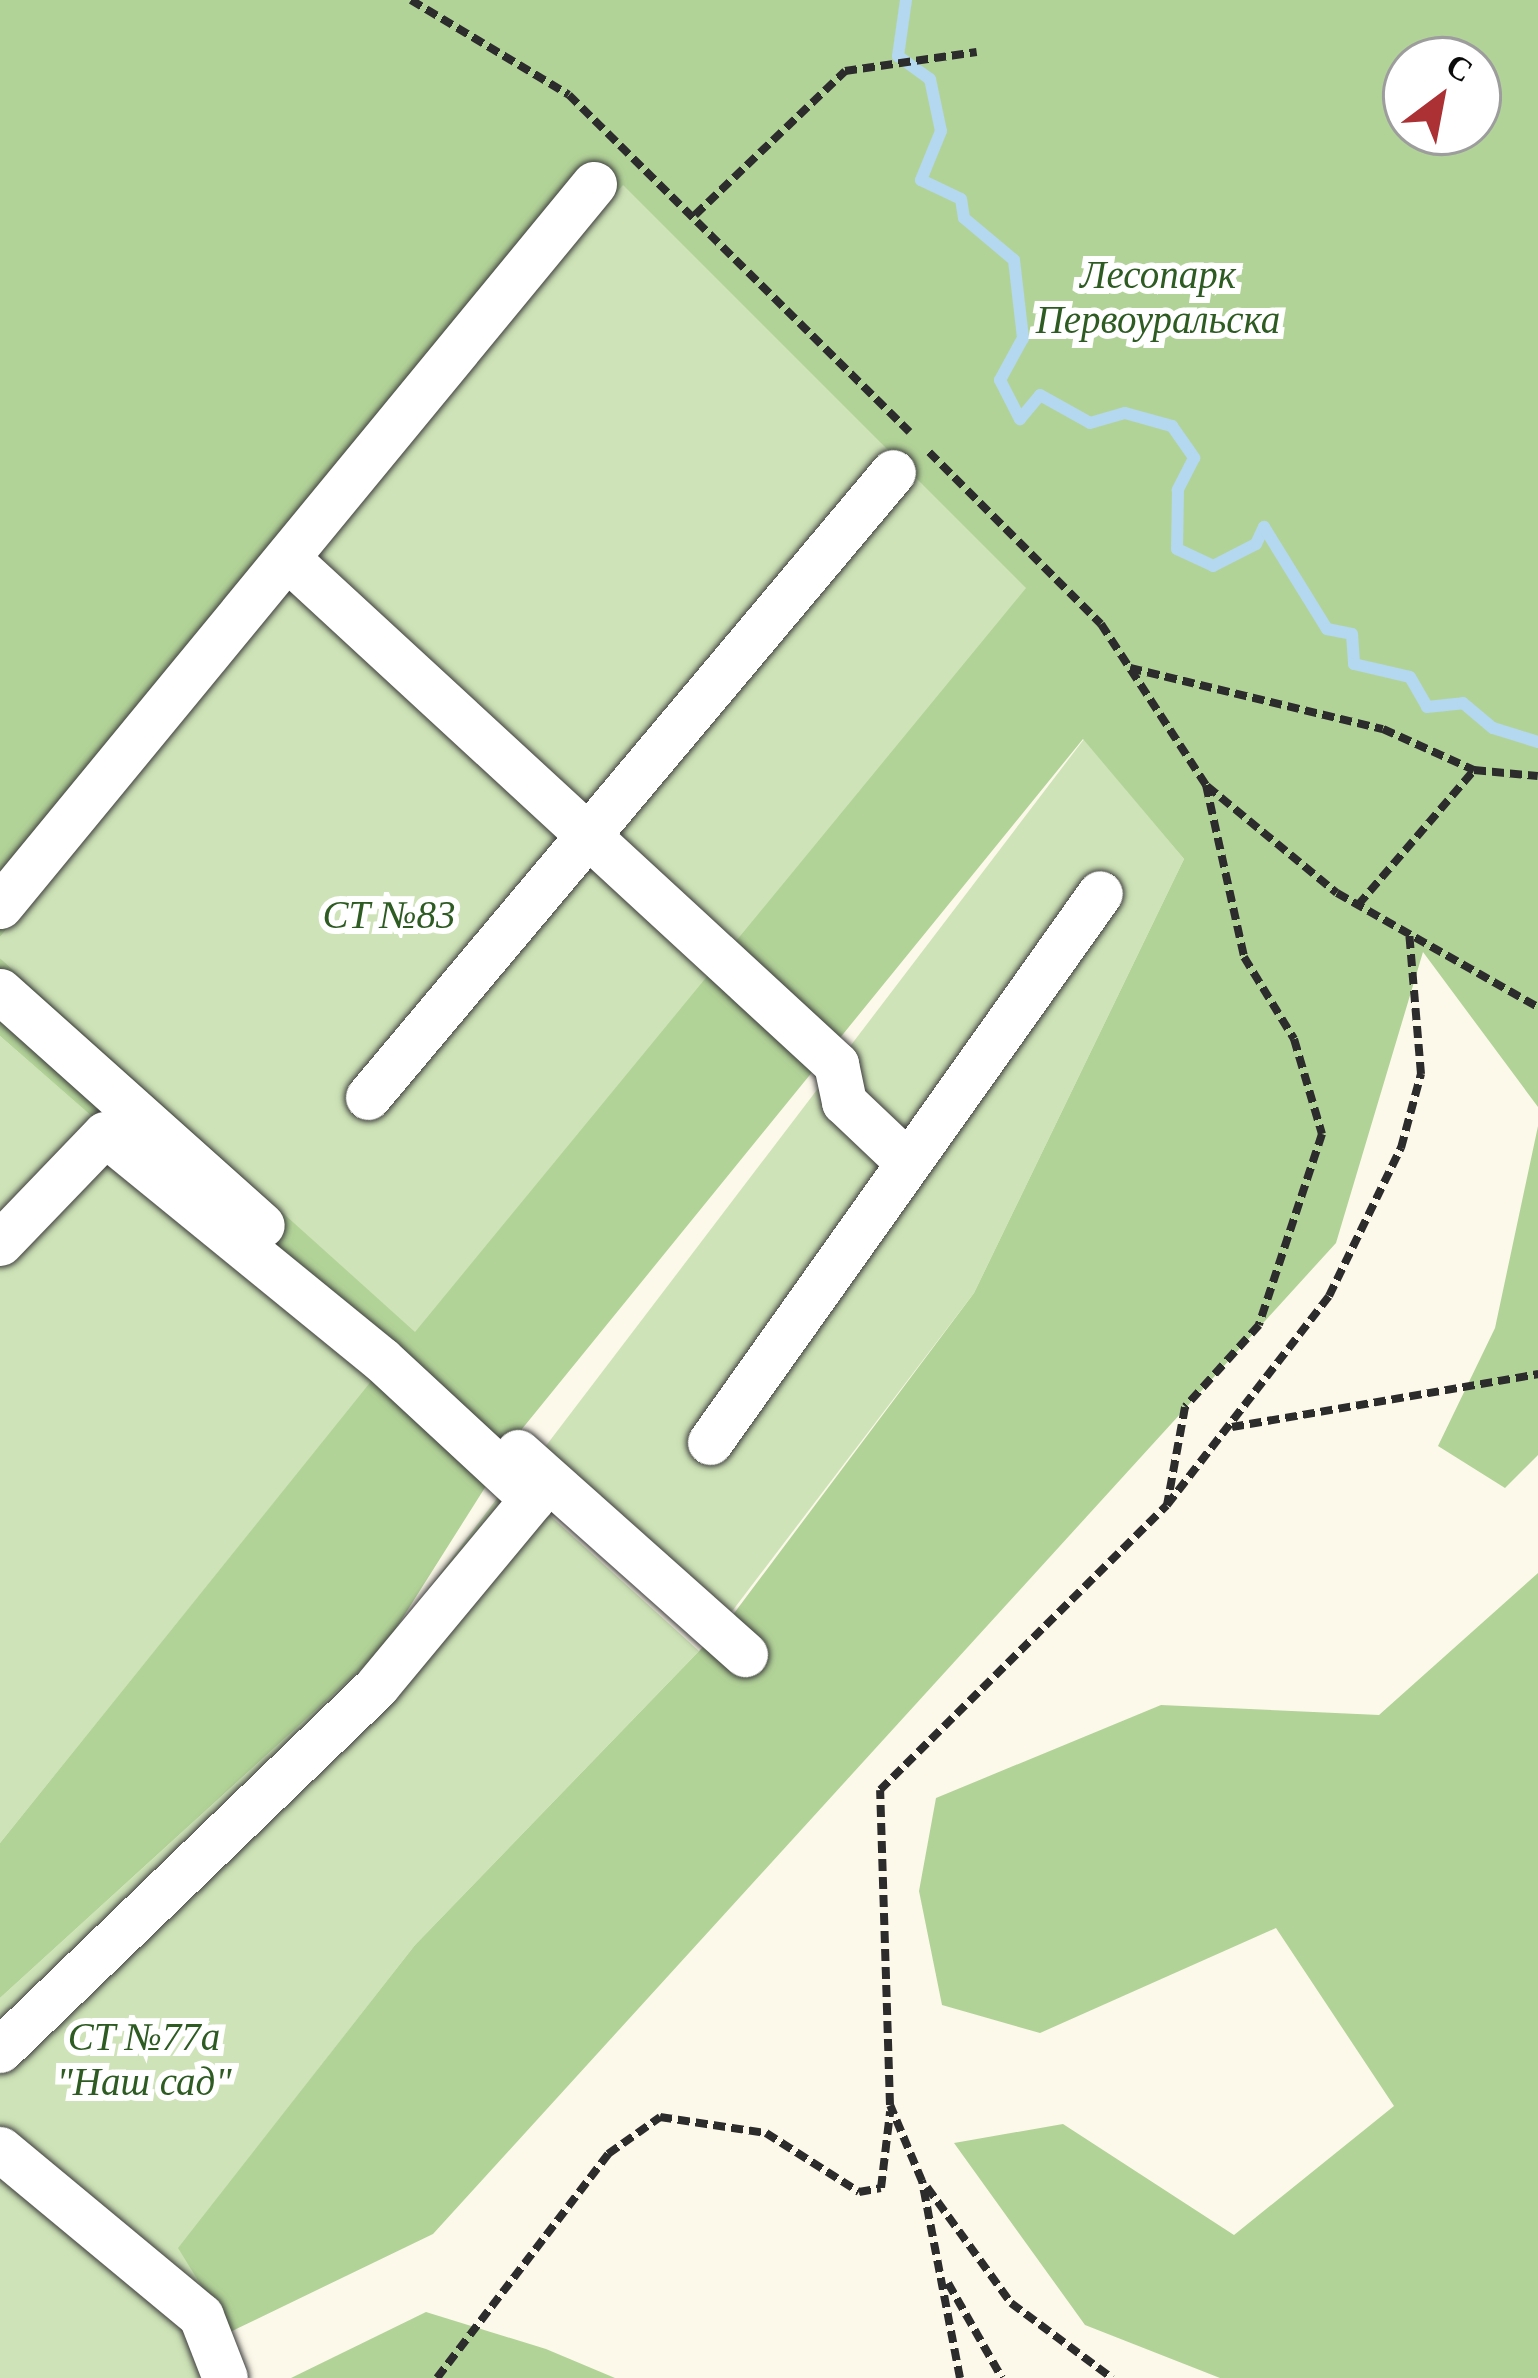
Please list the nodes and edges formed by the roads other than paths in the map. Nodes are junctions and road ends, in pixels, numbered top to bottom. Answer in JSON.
{"nodes":[{"id":1,"x":594,"y":184,"type":"dead end"},
{"id":2,"x":893,"y":472,"type":"dead end"},
{"id":3,"x":286,"y":558,"type":"junction"},
{"id":4,"x":588,"y":832,"type":"junction"},
{"id":5,"x":1100,"y":893,"type":"dead end"},
{"id":6,"x":0,"y":906,"type":"edge"},
{"id":7,"x":0,"y":991,"type":"edge"},
{"id":8,"x":368,"y":1097,"type":"dead end"},
{"id":9,"x":903,"y":1158,"type":"junction"},
{"id":10,"x":0,"y":1243,"type":"edge"},
{"id":11,"x":710,"y":1442,"type":"dead end"},
{"id":12,"x":745,"y":1654,"type":"dead end"},
{"id":13,"x":0,"y":2050,"type":"edge"},
{"id":14,"x":0,"y":2149,"type":"edge"},
{"id":15,"x":225,"y":2378,"type":"edge"}],
"edges":[{"from":1,"to":3,"type":"street"},
{"from":2,"to":4,"type":"street"},
{"from":3,"to":4,"type":"street"},
{"from":3,"to":6,"type":"street"},
{"from":4,"to":8,"type":"street"},
{"from":4,"to":9,"type":"street"},
{"from":5,"to":9,"type":"street"},
{"from":7,"to":12,"type":"street"},
{"from":9,"to":11,"type":"street"},
{"from":10,"to":13,"type":"street"},
{"from":14,"to":15,"type":"street"}]}
